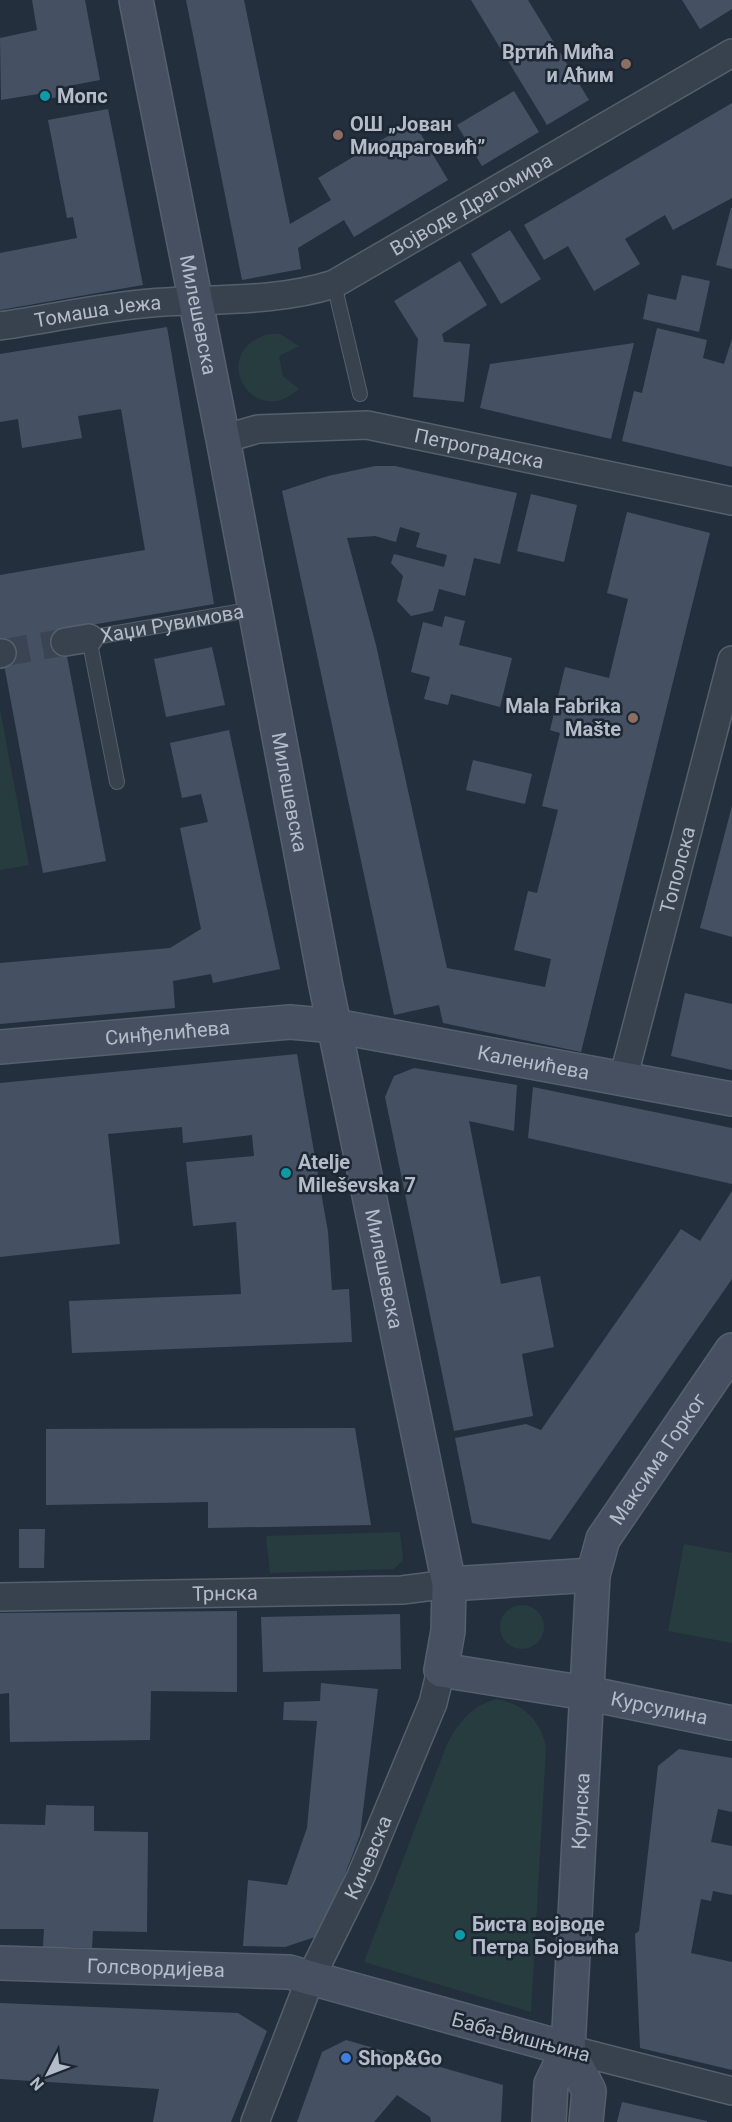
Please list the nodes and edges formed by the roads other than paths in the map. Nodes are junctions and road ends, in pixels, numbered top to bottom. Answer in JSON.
{"nodes":[{"id":1,"x":135,"y":0,"type":"edge"},
{"id":2,"x":732,"y":53,"type":"edge"},
{"id":3,"x":334,"y":284,"type":"junction"},
{"id":4,"x":195,"y":302,"type":"junction"},
{"id":5,"x":0,"y":326,"type":"edge"},
{"id":6,"x":360,"y":394,"type":"dead end"},
{"id":7,"x":223,"y":439,"type":"junction"},
{"id":8,"x":732,"y":501,"type":"edge"},
{"id":9,"x":254,"y":609,"type":"junction"},
{"id":10,"x":732,"y":660,"type":"edge"},
{"id":11,"x":117,"y":782,"type":"dead end"},
{"id":12,"x":335,"y":1026,"type":"junction"},
{"id":13,"x":0,"y":1047,"type":"edge"},
{"id":14,"x":623,"y":1079,"type":"junction"},
{"id":15,"x":732,"y":1100,"type":"edge"},
{"id":16,"x":732,"y":1350,"type":"edge"},
{"id":17,"x":593,"y":1575,"type":"junction"},
{"id":18,"x":449,"y":1584,"type":"junction"},
{"id":19,"x":0,"y":1597,"type":"edge"},
{"id":20,"x":441,"y":1670,"type":"junction"},
{"id":21,"x":586,"y":1693,"type":"junction"},
{"id":22,"x":732,"y":1723,"type":"edge"},
{"id":23,"x":0,"y":1963,"type":"edge"},
{"id":24,"x":311,"y":1977,"type":"junction"},
{"id":25,"x":567,"y":2049,"type":"junction"},
{"id":26,"x":732,"y":2091,"type":"edge"},
{"id":27,"x":255,"y":2122,"type":"edge"},
{"id":28,"x":549,"y":2122,"type":"edge"},
{"id":29,"x":586,"y":2122,"type":"edge"}],
"edges":[{"from":1,"to":4,"type":"street","name":"Милешевска"},
{"from":2,"to":3,"type":"street","name":"Војводе Драгомира"},
{"from":3,"to":4,"type":"street","name":"Војводе Драгомира"},
{"from":3,"to":6,"type":"lane"},
{"from":4,"to":5,"type":"street","name":"Томаша Јежа"},
{"from":4,"to":7,"type":"street","name":"Милешевска"},
{"from":7,"to":8,"type":"street","name":"Петроградска"},
{"from":7,"to":9,"type":"street","name":"Милешевска"},
{"from":9,"to":11,"type":"lane","name":"Хаџи Рувимова"},
{"from":9,"to":12,"type":"street","name":"Милешевска"},
{"from":10,"to":14,"type":"street","name":"Тополска"},
{"from":12,"to":13,"type":"street","name":"Синђелићева"},
{"from":12,"to":14,"type":"street","name":"Каленићева"},
{"from":12,"to":18,"type":"street","name":"Милешевска"},
{"from":14,"to":15,"type":"street","name":"Каленићева"},
{"from":16,"to":17,"type":"street","name":"Максима Горког"},
{"from":17,"to":18,"type":"street"},
{"from":17,"to":21,"type":"street","name":"Крунска"},
{"from":18,"to":19,"type":"street","name":"Трнска"},
{"from":18,"to":20,"type":"street","name":"Кичевска"},
{"from":20,"to":21,"type":"street","name":"Курсулина"},
{"from":20,"to":24,"type":"street","name":"Кичевска"},
{"from":21,"to":22,"type":"street","name":"Курсулина"},
{"from":21,"to":25,"type":"street","name":"Крунска"},
{"from":23,"to":24,"type":"street","name":"Голсвордијева"},
{"from":24,"to":25,"type":"street","name":"Баба-Вишњина"},
{"from":24,"to":27,"type":"street","name":"Кичевска"},
{"from":25,"to":26,"type":"street","name":"Баба-Вишњина"},
{"from":25,"to":28,"type":"street","name":"Крунска"},
{"from":25,"to":29,"type":"street"}]}
